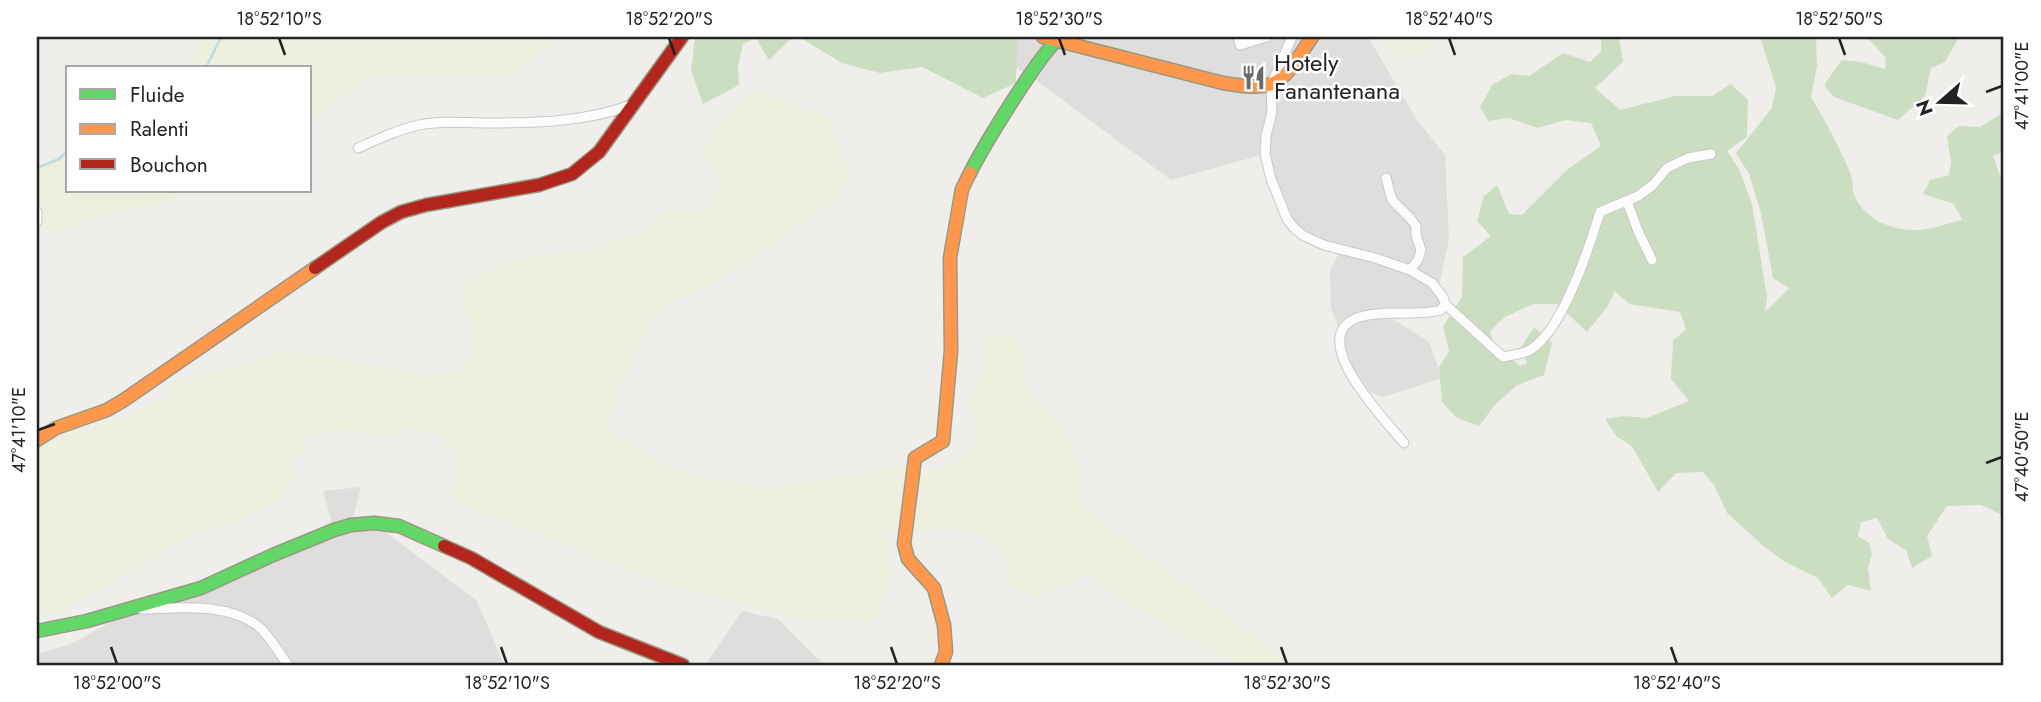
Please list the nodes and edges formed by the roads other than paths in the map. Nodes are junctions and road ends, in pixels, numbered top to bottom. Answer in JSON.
{"nodes":[{"id":1,"x":682,"y":37,"type":"edge"},
{"id":2,"x":1238,"y":37,"type":"edge"},
{"id":3,"x":1267,"y":37,"type":"edge"},
{"id":4,"x":1292,"y":37,"type":"edge"},
{"id":5,"x":1311,"y":37,"type":"edge"},
{"id":6,"x":1053,"y":38,"type":"edge"},
{"id":7,"x":1271,"y":85,"type":"junction"},
{"id":8,"x":633,"y":105,"type":"junction"},
{"id":9,"x":358,"y":148,"type":"dead end"},
{"id":10,"x":1711,"y":154,"type":"dead end"},
{"id":11,"x":1386,"y":177,"type":"dead end"},
{"id":12,"x":1627,"y":201,"type":"junction"},
{"id":13,"x":37,"y":212,"type":"edge"},
{"id":14,"x":37,"y":222,"type":"edge"},
{"id":15,"x":1652,"y":260,"type":"dead end"},
{"id":16,"x":1410,"y":270,"type":"junction"},
{"id":17,"x":1445,"y":304,"type":"junction"},
{"id":18,"x":37,"y":440,"type":"edge"},
{"id":19,"x":1404,"y":443,"type":"dead end"},
{"id":20,"x":132,"y":610,"type":"junction"},
{"id":21,"x":37,"y":631,"type":"edge"},
{"id":22,"x":288,"y":665,"type":"edge"},
{"id":23,"x":683,"y":665,"type":"edge"},
{"id":24,"x":941,"y":665,"type":"edge"}],
"edges":[{"from":1,"to":8,"type":"street"},
{"from":2,"to":3,"type":"street"},
{"from":4,"to":7,"type":"street"},
{"from":5,"to":7,"type":"street"},
{"from":6,"to":7,"type":"street"},
{"from":6,"to":24,"type":"street"},
{"from":7,"to":16,"type":"street"},
{"from":8,"to":9,"type":"street"},
{"from":8,"to":18,"type":"street"},
{"from":10,"to":12,"type":"street"},
{"from":11,"to":16,"type":"street"},
{"from":12,"to":15,"type":"street"},
{"from":12,"to":17,"type":"street"},
{"from":13,"to":14,"type":"street"},
{"from":16,"to":17,"type":"street"},
{"from":17,"to":19,"type":"street"},
{"from":20,"to":21,"type":"street"},
{"from":20,"to":22,"type":"street"},
{"from":20,"to":23,"type":"street"}]}
